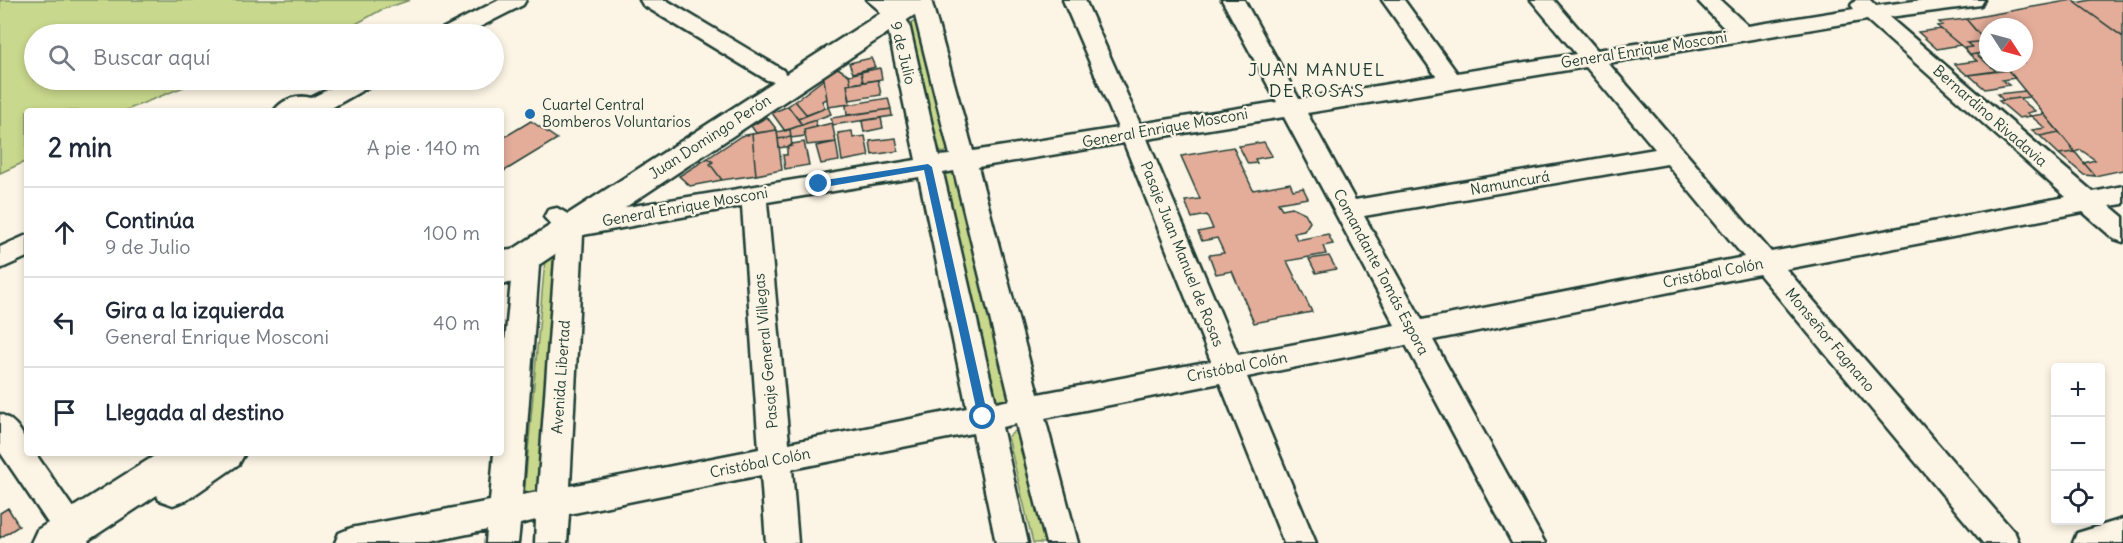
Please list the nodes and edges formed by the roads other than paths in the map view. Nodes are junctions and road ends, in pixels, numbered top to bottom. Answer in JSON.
{"nodes":[{"id":1,"x":515,"y":0,"type":"edge"},
{"id":2,"x":651,"y":0,"type":"edge"},
{"id":3,"x":1074,"y":0,"type":"edge"},
{"id":4,"x":1233,"y":0,"type":"edge"},
{"id":5,"x":1393,"y":0,"type":"edge"},
{"id":6,"x":1542,"y":0,"type":"edge"},
{"id":7,"x":1708,"y":0,"type":"edge"},
{"id":8,"x":1973,"y":0,"type":"edge"},
{"id":9,"x":898,"y":4,"type":"edge"},
{"id":10,"x":1864,"y":6,"type":"edge"},
{"id":11,"x":469,"y":24,"type":"edge"},
{"id":12,"x":1743,"y":34,"type":"junction"},
{"id":13,"x":1591,"y":58,"type":"junction"},
{"id":14,"x":775,"y":75,"type":"junction"},
{"id":15,"x":1451,"y":81,"type":"junction"},
{"id":16,"x":346,"y":90,"type":"edge"},
{"id":17,"x":1293,"y":106,"type":"junction"},
{"id":18,"x":292,"y":108,"type":"edge"},
{"id":19,"x":311,"y":108,"type":"edge"},
{"id":20,"x":315,"y":108,"type":"edge"},
{"id":21,"x":1132,"y":134,"type":"junction"},
{"id":22,"x":1672,"y":155,"type":"junction"},
{"id":23,"x":963,"y":161,"type":"junction"},
{"id":24,"x":928,"y":167,"type":"junction"},
{"id":25,"x":754,"y":195,"type":"junction"},
{"id":26,"x":2123,"y":195,"type":"edge"},
{"id":27,"x":2088,"y":202,"type":"junction"},
{"id":28,"x":1348,"y":210,"type":"junction"},
{"id":29,"x":564,"y":223,"type":"junction"},
{"id":30,"x":2123,"y":232,"type":"edge"},
{"id":31,"x":24,"y":247,"type":"edge"},
{"id":32,"x":0,"y":259,"type":"edge"},
{"id":33,"x":506,"y":262,"type":"edge"},
{"id":34,"x":1764,"y":263,"type":"junction"},
{"id":35,"x":1413,"y":332,"type":"junction"},
{"id":36,"x":1228,"y":369,"type":"junction"},
{"id":37,"x":1027,"y":409,"type":"junction"},
{"id":38,"x":983,"y":417,"type":"junction"},
{"id":39,"x":0,"y":427,"type":"edge"},
{"id":40,"x":186,"y":456,"type":"edge"},
{"id":41,"x":221,"y":456,"type":"edge"},
{"id":42,"x":775,"y":460,"type":"junction"},
{"id":43,"x":553,"y":503,"type":"junction"},
{"id":44,"x":505,"y":512,"type":"junction"},
{"id":45,"x":2123,"y":534,"type":"edge"},
{"id":46,"x":71,"y":540,"type":"edge"},
{"id":47,"x":351,"y":543,"type":"edge"},
{"id":48,"x":502,"y":543,"type":"edge"},
{"id":49,"x":551,"y":543,"type":"edge"},
{"id":50,"x":782,"y":543,"type":"edge"},
{"id":51,"x":1012,"y":543,"type":"edge"},
{"id":52,"x":1062,"y":543,"type":"edge"},
{"id":53,"x":1300,"y":543,"type":"edge"},
{"id":54,"x":1529,"y":543,"type":"edge"},
{"id":55,"x":2002,"y":543,"type":"edge"},
{"id":56,"x":2089,"y":543,"type":"edge"}],
"edges":[{"from":1,"to":11,"type":"street"},
{"from":2,"to":14,"type":"street"},
{"from":3,"to":21,"type":"street","name":"Pasaje Juan Manuel de Rosas"},
{"from":4,"to":17,"type":"street","name":"Comandante Tomás Espora"},
{"from":5,"to":15,"type":"street"},
{"from":6,"to":13,"type":"street","name":"Monseñor Fagnano"},
{"from":7,"to":12,"type":"street"},
{"from":8,"to":10,"type":"street","name":"General Enrique Mosconi"},
{"from":9,"to":14,"type":"main road","name":"Juan Domingo Perón"},
{"from":9,"to":23,"type":"street","name":"9 de Julio"},
{"from":9,"to":24,"type":"street","name":"9 de Julio"},
{"from":9,"to":29,"type":"main road","name":"Juan Domingo Perón"},
{"from":10,"to":12,"type":"street","name":"General Enrique Mosconi"},
{"from":10,"to":27,"type":"street","name":"Bernardino Rivadavia"},
{"from":12,"to":13,"type":"street","name":"General Enrique Mosconi"},
{"from":13,"to":15,"type":"street","name":"General Enrique Mosconi"},
{"from":13,"to":22,"type":"street","name":"Monseñor Fagnano"},
{"from":14,"to":29,"type":"main road","name":"Juan Domingo Perón"},
{"from":15,"to":17,"type":"street","name":"General Enrique Mosconi"},
{"from":16,"to":20,"type":"street"},
{"from":17,"to":21,"type":"street","name":"General Enrique Mosconi"},
{"from":17,"to":28,"type":"street","name":"Comandante Tomás Espora"},
{"from":18,"to":19,"type":"street"},
{"from":21,"to":23,"type":"street","name":"General Enrique Mosconi"},
{"from":21,"to":36,"type":"street","name":"Pasaje Juan Manuel de Rosas"},
{"from":22,"to":28,"type":"street","name":"Namuncurá"},
{"from":22,"to":34,"type":"street","name":"Monseñor Fagnano"},
{"from":23,"to":24,"type":"street","name":"General Enrique Mosconi"},
{"from":23,"to":37,"type":"street","name":"9 de Julio"},
{"from":24,"to":25,"type":"street","name":"General Enrique Mosconi"},
{"from":24,"to":38,"type":"street","name":"9 de Julio"},
{"from":25,"to":29,"type":"street","name":"General Enrique Mosconi"},
{"from":25,"to":42,"type":"street","name":"Pasaje General Villegas"},
{"from":26,"to":27,"type":"street","name":"Cristóbal Colón"},
{"from":27,"to":30,"type":"street","name":"Bernardino Rivadavia"},
{"from":27,"to":34,"type":"street","name":"Cristóbal Colón"},
{"from":28,"to":35,"type":"street","name":"Comandante Tomás Espora"},
{"from":29,"to":33,"type":"main road","name":"Juan Domingo Perón"},
{"from":29,"to":43,"type":"street","name":"Avenida Libertad"},
{"from":31,"to":32,"type":"street"},
{"from":33,"to":44,"type":"street"},
{"from":34,"to":35,"type":"street","name":"Cristóbal Colón"},
{"from":34,"to":55,"type":"street","name":"Monseñor Fagnano"},
{"from":35,"to":36,"type":"street","name":"Cristóbal Colón"},
{"from":35,"to":54,"type":"street","name":"Comandante Tomás Espora"},
{"from":36,"to":37,"type":"street","name":"Cristóbal Colón"},
{"from":36,"to":53,"type":"street","name":"Pasaje Juan Manuel de Rosas"},
{"from":37,"to":38,"type":"street","name":"Cristóbal Colón"},
{"from":37,"to":52,"type":"street","name":"9 de Julio"},
{"from":38,"to":42,"type":"street","name":"Cristóbal Colón"},
{"from":38,"to":51,"type":"street","name":"9 de Julio"},
{"from":39,"to":46,"type":"street"},
{"from":40,"to":46,"type":"main road"},
{"from":41,"to":46,"type":"main road"},
{"from":42,"to":43,"type":"street","name":"Cristóbal Colón"},
{"from":42,"to":50,"type":"street","name":"Pasaje General Villegas"},
{"from":43,"to":44,"type":"street","name":"Cristóbal Colón"},
{"from":43,"to":49,"type":"street","name":"Avenida Libertad"},
{"from":44,"to":47,"type":"street","name":"Cristóbal Colón"},
{"from":44,"to":48,"type":"street"},
{"from":45,"to":56,"type":"street"}]}
